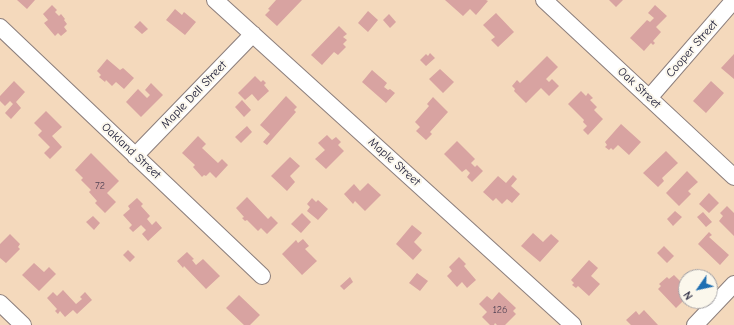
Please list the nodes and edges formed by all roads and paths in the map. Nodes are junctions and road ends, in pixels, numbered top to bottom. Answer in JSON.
{"nodes":[{"id":1,"x":215,"y":0,"type":"edge"},
{"id":2,"x":544,"y":0,"type":"edge"},
{"id":3,"x":734,"y":0,"type":"edge"},
{"id":4,"x":0,"y":27,"type":"edge"},
{"id":5,"x":253,"y":34,"type":"junction"},
{"id":6,"x":649,"y":98,"type":"junction"},
{"id":7,"x":135,"y":156,"type":"junction"},
{"id":8,"x":734,"y":177,"type":"edge"},
{"id":9,"x":262,"y":276,"type":"dead end"},
{"id":10,"x":734,"y":284,"type":"edge"},
{"id":11,"x":0,"y":303,"type":"edge"},
{"id":12,"x":23,"y":325,"type":"edge"},
{"id":13,"x":573,"y":325,"type":"edge"},
{"id":14,"x":695,"y":325,"type":"edge"}],
"edges":[{"from":1,"to":5,"type":"street","name":"Maple Street"},
{"from":2,"to":6,"type":"street","name":"Oak Street"},
{"from":3,"to":6,"type":"street","name":"Cooper Street"},
{"from":4,"to":7,"type":"street","name":"Oakland Street"},
{"from":5,"to":7,"type":"street","name":"Maple Dell Street"},
{"from":5,"to":13,"type":"street","name":"Maple Street"},
{"from":6,"to":8,"type":"street","name":"Oak Street"},
{"from":7,"to":9,"type":"street","name":"Oakland Street"},
{"from":10,"to":14,"type":"street"},
{"from":11,"to":12,"type":"street"}]}
